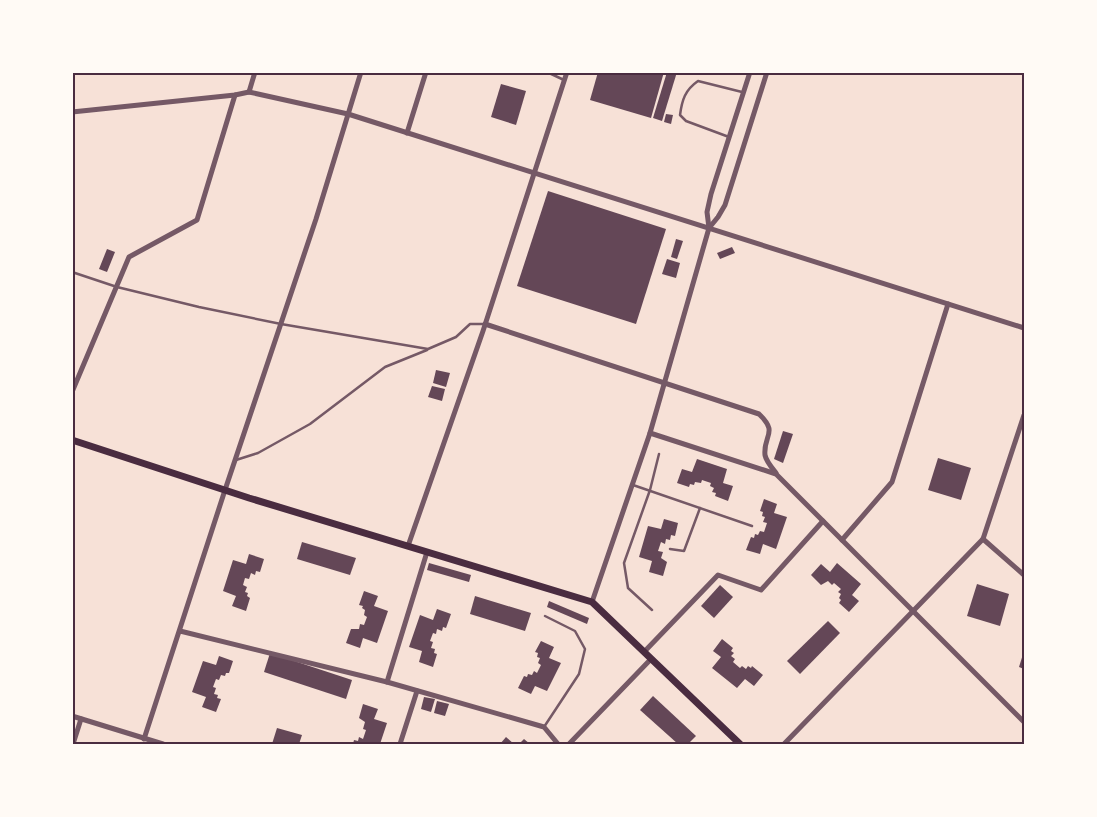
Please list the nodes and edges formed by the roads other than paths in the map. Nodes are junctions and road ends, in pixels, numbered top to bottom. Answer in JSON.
{"nodes":[{"id":1,"x":255,"y":72,"type":"edge"},
{"id":2,"x":360,"y":72,"type":"edge"},
{"id":3,"x":426,"y":72,"type":"edge"},
{"id":4,"x":547,"y":72,"type":"edge"},
{"id":5,"x":567,"y":72,"type":"edge"},
{"id":6,"x":750,"y":72,"type":"edge"},
{"id":7,"x":767,"y":72,"type":"edge"},
{"id":8,"x":565,"y":80,"type":"junction"},
{"id":9,"x":249,"y":92,"type":"junction"},
{"id":10,"x":744,"y":92,"type":"junction"},
{"id":11,"x":235,"y":95,"type":"junction"},
{"id":12,"x":72,"y":112,"type":"edge"},
{"id":13,"x":348,"y":114,"type":"junction"},
{"id":14,"x":407,"y":133,"type":"junction"},
{"id":15,"x":729,"y":138,"type":"junction"},
{"id":16,"x":534,"y":173,"type":"junction"},
{"id":17,"x":708,"y":228,"type":"junction"},
{"id":18,"x":72,"y":272,"type":"edge"},
{"id":19,"x":117,"y":287,"type":"junction"},
{"id":20,"x":948,"y":304,"type":"junction"},
{"id":21,"x":281,"y":324,"type":"junction"},
{"id":22,"x":485,"y":324,"type":"junction"},
{"id":23,"x":1024,"y":328,"type":"edge"},
{"id":24,"x":428,"y":349,"type":"junction"},
{"id":25,"x":663,"y":383,"type":"junction"},
{"id":26,"x":72,"y":392,"type":"edge"},
{"id":27,"x":1024,"y":416,"type":"edge"},
{"id":28,"x":650,"y":433,"type":"junction"},
{"id":29,"x":72,"y":440,"type":"edge"},
{"id":30,"x":659,"y":454,"type":"dead end"},
{"id":31,"x":234,"y":461,"type":"junction"},
{"id":32,"x":776,"y":474,"type":"junction"},
{"id":33,"x":631,"y":485,"type":"junction"},
{"id":34,"x":225,"y":490,"type":"junction"},
{"id":35,"x":650,"y":490,"type":"junction"},
{"id":36,"x":700,"y":508,"type":"junction"},
{"id":37,"x":823,"y":521,"type":"junction"},
{"id":38,"x":752,"y":526,"type":"dead end"},
{"id":39,"x":983,"y":538,"type":"junction"},
{"id":40,"x":842,"y":540,"type":"junction"},
{"id":41,"x":408,"y":546,"type":"junction"},
{"id":42,"x":670,"y":549,"type":"dead end"},
{"id":43,"x":427,"y":552,"type":"junction"},
{"id":44,"x":1024,"y":575,"type":"edge"},
{"id":45,"x":592,"y":602,"type":"junction"},
{"id":46,"x":652,"y":610,"type":"dead end"},
{"id":47,"x":912,"y":611,"type":"junction"},
{"id":48,"x":545,"y":616,"type":"dead end"},
{"id":49,"x":180,"y":631,"type":"junction"},
{"id":50,"x":644,"y":652,"type":"junction"},
{"id":51,"x":651,"y":659,"type":"junction"},
{"id":52,"x":387,"y":682,"type":"junction"},
{"id":53,"x":417,"y":691,"type":"junction"},
{"id":54,"x":72,"y":716,"type":"edge"},
{"id":55,"x":81,"y":719,"type":"junction"},
{"id":56,"x":1024,"y":722,"type":"edge"},
{"id":57,"x":544,"y":727,"type":"junction"},
{"id":58,"x":144,"y":739,"type":"junction"},
{"id":59,"x":73,"y":744,"type":"edge"},
{"id":60,"x":163,"y":744,"type":"edge"},
{"id":61,"x":400,"y":744,"type":"edge"},
{"id":62,"x":558,"y":744,"type":"edge"},
{"id":63,"x":569,"y":744,"type":"edge"},
{"id":64,"x":740,"y":744,"type":"edge"},
{"id":65,"x":784,"y":744,"type":"edge"}],
"edges":[{"from":1,"to":9,"type":"street"},
{"from":2,"to":13,"type":"street"},
{"from":3,"to":14,"type":"street"},
{"from":4,"to":8,"type":"lane"},
{"from":5,"to":8,"type":"street"},
{"from":6,"to":10,"type":"street"},
{"from":7,"to":17,"type":"street"},
{"from":8,"to":16,"type":"street"},
{"from":9,"to":11,"type":"street"},
{"from":9,"to":13,"type":"street"},
{"from":10,"to":15,"type":"street"},
{"from":10,"to":15,"type":"lane"},
{"from":11,"to":12,"type":"street"},
{"from":11,"to":19,"type":"street"},
{"from":13,"to":14,"type":"street"},
{"from":13,"to":21,"type":"street"},
{"from":14,"to":16,"type":"street"},
{"from":15,"to":17,"type":"street"},
{"from":16,"to":17,"type":"street"},
{"from":16,"to":22,"type":"street"},
{"from":17,"to":20,"type":"street"},
{"from":17,"to":25,"type":"street"},
{"from":18,"to":19,"type":"lane"},
{"from":19,"to":21,"type":"lane"},
{"from":19,"to":26,"type":"street"},
{"from":20,"to":23,"type":"street"},
{"from":20,"to":40,"type":"street"},
{"from":21,"to":24,"type":"lane"},
{"from":21,"to":31,"type":"street"},
{"from":22,"to":24,"type":"lane"},
{"from":22,"to":25,"type":"street"},
{"from":22,"to":41,"type":"street"},
{"from":24,"to":31,"type":"lane"},
{"from":25,"to":28,"type":"street"},
{"from":25,"to":32,"type":"street"},
{"from":27,"to":39,"type":"street"},
{"from":28,"to":32,"type":"street"},
{"from":28,"to":33,"type":"street"},
{"from":29,"to":34,"type":"main road"},
{"from":30,"to":35,"type":"lane"},
{"from":31,"to":34,"type":"street"},
{"from":32,"to":37,"type":"street"},
{"from":33,"to":35,"type":"lane"},
{"from":33,"to":45,"type":"street"},
{"from":34,"to":41,"type":"main road"},
{"from":34,"to":49,"type":"street"},
{"from":35,"to":36,"type":"lane"},
{"from":35,"to":46,"type":"lane"},
{"from":36,"to":38,"type":"lane"},
{"from":36,"to":42,"type":"lane"},
{"from":37,"to":40,"type":"street"},
{"from":37,"to":50,"type":"street"},
{"from":39,"to":44,"type":"street"},
{"from":39,"to":47,"type":"street"},
{"from":40,"to":47,"type":"street"},
{"from":41,"to":43,"type":"main road"},
{"from":43,"to":45,"type":"main road"},
{"from":43,"to":52,"type":"street"},
{"from":45,"to":50,"type":"main road"},
{"from":47,"to":56,"type":"street"},
{"from":47,"to":65,"type":"street"},
{"from":48,"to":57,"type":"lane"},
{"from":49,"to":52,"type":"street"},
{"from":49,"to":58,"type":"street"},
{"from":50,"to":51,"type":"main road"},
{"from":51,"to":63,"type":"street"},
{"from":51,"to":64,"type":"main road"},
{"from":52,"to":53,"type":"street"},
{"from":53,"to":57,"type":"street"},
{"from":53,"to":61,"type":"street"},
{"from":54,"to":55,"type":"street"},
{"from":55,"to":58,"type":"street"},
{"from":55,"to":59,"type":"street"},
{"from":57,"to":62,"type":"street"},
{"from":58,"to":60,"type":"street"}]}
